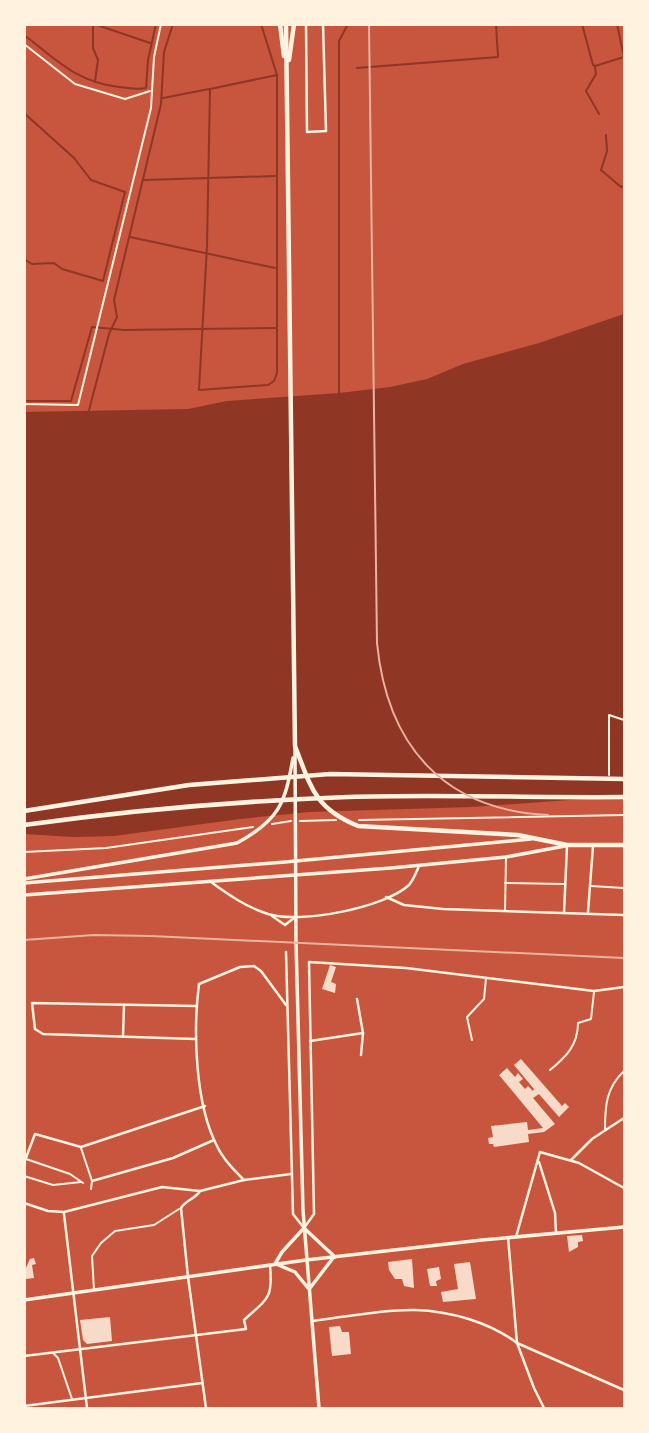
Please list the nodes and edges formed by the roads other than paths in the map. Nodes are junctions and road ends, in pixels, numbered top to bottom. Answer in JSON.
{"nodes":[{"id":1,"x":161,"y":24,"type":"edge"},
{"id":2,"x":280,"y":24,"type":"edge"},
{"id":3,"x":286,"y":24,"type":"edge"},
{"id":4,"x":295,"y":24,"type":"edge"},
{"id":5,"x":306,"y":24,"type":"edge"},
{"id":6,"x":323,"y":24,"type":"edge"},
{"id":7,"x":24,"y":44,"type":"edge"},
{"id":8,"x":287,"y":75,"type":"junction"},
{"id":9,"x":152,"y":90,"type":"junction"},
{"id":10,"x":24,"y":404,"type":"edge"},
{"id":11,"x":295,"y":746,"type":"junction"},
{"id":12,"x":625,"y":779,"type":"edge"},
{"id":13,"x":625,"y":797,"type":"edge"},
{"id":14,"x":24,"y":811,"type":"edge"},
{"id":15,"x":24,"y":825,"type":"edge"},
{"id":16,"x":567,"y":845,"type":"junction"},
{"id":17,"x":593,"y":845,"type":"junction"},
{"id":18,"x":625,"y":845,"type":"edge"},
{"id":19,"x":506,"y":856,"type":"junction"},
{"id":20,"x":419,"y":865,"type":"junction"},
{"id":21,"x":24,"y":881,"type":"edge"},
{"id":22,"x":211,"y":882,"type":"junction"},
{"id":23,"x":505,"y":883,"type":"junction"},
{"id":24,"x":565,"y":884,"type":"junction"},
{"id":25,"x":590,"y":886,"type":"junction"},
{"id":26,"x":625,"y":888,"type":"edge"},
{"id":27,"x":24,"y":895,"type":"edge"},
{"id":28,"x":386,"y":897,"type":"junction"},
{"id":29,"x":505,"y":912,"type":"junction"},
{"id":30,"x":588,"y":912,"type":"junction"},
{"id":31,"x":564,"y":913,"type":"junction"},
{"id":32,"x":269,"y":914,"type":"junction"},
{"id":33,"x":625,"y":915,"type":"edge"},
{"id":34,"x":294,"y":918,"type":"junction"},
{"id":35,"x":285,"y":952,"type":"dead end"},
{"id":36,"x":486,"y":977,"type":"junction"},
{"id":37,"x":625,"y":987,"type":"edge"},
{"id":38,"x":594,"y":991,"type":"junction"},
{"id":39,"x":356,"y":999,"type":"dead end"},
{"id":40,"x":124,"y":1005,"type":"junction"},
{"id":41,"x":287,"y":1005,"type":"junction"},
{"id":42,"x":196,"y":1006,"type":"junction"},
{"id":43,"x":363,"y":1033,"type":"junction"},
{"id":44,"x":123,"y":1037,"type":"junction"},
{"id":45,"x":195,"y":1039,"type":"junction"},
{"id":46,"x":472,"y":1040,"type":"dead end"},
{"id":47,"x":310,"y":1041,"type":"junction"},
{"id":48,"x":361,"y":1055,"type":"dead end"},
{"id":49,"x":550,"y":1070,"type":"dead end"},
{"id":50,"x":625,"y":1071,"type":"edge"},
{"id":51,"x":205,"y":1106,"type":"junction"},
{"id":52,"x":625,"y":1118,"type":"edge"},
{"id":53,"x":606,"y":1130,"type":"junction"},
{"id":54,"x":214,"y":1140,"type":"junction"},
{"id":55,"x":24,"y":1144,"type":"edge"},
{"id":56,"x":30,"y":1146,"type":"junction"},
{"id":57,"x":81,"y":1147,"type":"junction"},
{"id":58,"x":571,"y":1160,"type":"junction"},
{"id":59,"x":25,"y":1161,"type":"edge"},
{"id":60,"x":539,"y":1162,"type":"junction"},
{"id":61,"x":292,"y":1174,"type":"junction"},
{"id":62,"x":24,"y":1176,"type":"edge"},
{"id":63,"x":244,"y":1180,"type":"junction"},
{"id":64,"x":92,"y":1181,"type":"junction"},
{"id":65,"x":625,"y":1188,"type":"edge"},
{"id":66,"x":91,"y":1189,"type":"dead end"},
{"id":67,"x":200,"y":1191,"type":"junction"},
{"id":68,"x":24,"y":1203,"type":"edge"},
{"id":69,"x":181,"y":1208,"type":"junction"},
{"id":70,"x":64,"y":1212,"type":"junction"},
{"id":71,"x":625,"y":1227,"type":"edge"},
{"id":72,"x":304,"y":1228,"type":"junction"},
{"id":73,"x":556,"y":1233,"type":"junction"},
{"id":74,"x":508,"y":1237,"type":"junction"},
{"id":75,"x":516,"y":1237,"type":"junction"},
{"id":76,"x":335,"y":1257,"type":"junction"},
{"id":77,"x":306,"y":1260,"type":"junction"},
{"id":78,"x":273,"y":1264,"type":"junction"},
{"id":79,"x":188,"y":1277,"type":"junction"},
{"id":80,"x":309,"y":1290,"type":"junction"},
{"id":81,"x":94,"y":1291,"type":"junction"},
{"id":82,"x":73,"y":1294,"type":"junction"},
{"id":83,"x":24,"y":1300,"type":"edge"},
{"id":84,"x":311,"y":1321,"type":"junction"},
{"id":85,"x":196,"y":1335,"type":"junction"},
{"id":86,"x":517,"y":1343,"type":"junction"},
{"id":87,"x":79,"y":1349,"type":"junction"},
{"id":88,"x":53,"y":1353,"type":"junction"},
{"id":89,"x":24,"y":1356,"type":"edge"},
{"id":90,"x":202,"y":1383,"type":"junction"},
{"id":91,"x":625,"y":1390,"type":"edge"},
{"id":92,"x":86,"y":1398,"type":"junction"},
{"id":93,"x":72,"y":1400,"type":"junction"},
{"id":94,"x":24,"y":1406,"type":"edge"},
{"id":95,"x":87,"y":1409,"type":"edge"},
{"id":96,"x":206,"y":1409,"type":"edge"},
{"id":97,"x":319,"y":1409,"type":"edge"},
{"id":98,"x":544,"y":1409,"type":"edge"}],
"edges":[{"from":1,"to":9,"type":"street"},
{"from":2,"to":8,"type":"main road"},
{"from":3,"to":8,"type":"main road"},
{"from":4,"to":8,"type":"main road"},
{"from":5,"to":6,"type":"street"},
{"from":7,"to":9,"type":"street"},
{"from":8,"to":11,"type":"main road"},
{"from":9,"to":10,"type":"street"},
{"from":11,"to":16,"type":"main road"},
{"from":11,"to":21,"type":"main road"},
{"from":11,"to":72,"type":"main road"},
{"from":12,"to":14,"type":"main road"},
{"from":13,"to":15,"type":"main road"},
{"from":16,"to":17,"type":"main road"},
{"from":16,"to":19,"type":"main road"},
{"from":16,"to":21,"type":"main road"},
{"from":16,"to":24,"type":"street"},
{"from":17,"to":18,"type":"main road"},
{"from":17,"to":25,"type":"street"},
{"from":19,"to":20,"type":"main road"},
{"from":19,"to":23,"type":"street"},
{"from":20,"to":22,"type":"main road"},
{"from":20,"to":28,"type":"street"},
{"from":22,"to":27,"type":"main road"},
{"from":22,"to":32,"type":"street"},
{"from":23,"to":24,"type":"street"},
{"from":23,"to":29,"type":"street"},
{"from":24,"to":31,"type":"street"},
{"from":25,"to":26,"type":"street"},
{"from":25,"to":30,"type":"street"},
{"from":28,"to":29,"type":"street"},
{"from":28,"to":34,"type":"street"},
{"from":29,"to":31,"type":"street"},
{"from":30,"to":31,"type":"street"},
{"from":30,"to":33,"type":"street"},
{"from":32,"to":34,"type":"street"},
{"from":32,"to":34,"type":"street"},
{"from":35,"to":41,"type":"street"},
{"from":36,"to":38,"type":"street"},
{"from":36,"to":46,"type":"street"},
{"from":36,"to":47,"type":"street"},
{"from":37,"to":38,"type":"street"},
{"from":38,"to":49,"type":"street"},
{"from":39,"to":43,"type":"street"},
{"from":40,"to":42,"type":"street"},
{"from":40,"to":44,"type":"street"},
{"from":40,"to":44,"type":"street"},
{"from":41,"to":42,"type":"street"},
{"from":41,"to":61,"type":"street"},
{"from":42,"to":45,"type":"street"},
{"from":43,"to":47,"type":"street"},
{"from":43,"to":48,"type":"street"},
{"from":44,"to":45,"type":"street"},
{"from":45,"to":51,"type":"street"},
{"from":47,"to":72,"type":"street"},
{"from":50,"to":53,"type":"street"},
{"from":51,"to":54,"type":"street"},
{"from":51,"to":57,"type":"street"},
{"from":52,"to":53,"type":"street"},
{"from":53,"to":58,"type":"street"},
{"from":54,"to":63,"type":"street"},
{"from":54,"to":64,"type":"street"},
{"from":55,"to":56,"type":"street"},
{"from":56,"to":57,"type":"street"},
{"from":56,"to":59,"type":"street"},
{"from":57,"to":64,"type":"street"},
{"from":58,"to":60,"type":"street"},
{"from":58,"to":65,"type":"street"},
{"from":59,"to":62,"type":"street"},
{"from":60,"to":73,"type":"street"},
{"from":60,"to":75,"type":"street"},
{"from":61,"to":63,"type":"street"},
{"from":61,"to":72,"type":"street"},
{"from":63,"to":67,"type":"street"},
{"from":64,"to":66,"type":"street"},
{"from":67,"to":69,"type":"street"},
{"from":67,"to":70,"type":"street"},
{"from":68,"to":70,"type":"street"},
{"from":69,"to":79,"type":"street"},
{"from":69,"to":81,"type":"street"},
{"from":70,"to":82,"type":"street"},
{"from":71,"to":73,"type":"main road"},
{"from":72,"to":76,"type":"main road"},
{"from":72,"to":77,"type":"main road"},
{"from":72,"to":78,"type":"main road"},
{"from":73,"to":75,"type":"main road"},
{"from":74,"to":75,"type":"main road"},
{"from":74,"to":76,"type":"main road"},
{"from":74,"to":86,"type":"street"},
{"from":76,"to":77,"type":"main road"},
{"from":76,"to":80,"type":"main road"},
{"from":77,"to":78,"type":"main road"},
{"from":77,"to":80,"type":"main road"},
{"from":78,"to":79,"type":"main road"},
{"from":78,"to":80,"type":"main road"},
{"from":78,"to":85,"type":"street"},
{"from":79,"to":81,"type":"main road"},
{"from":79,"to":85,"type":"street"},
{"from":80,"to":84,"type":"main road"},
{"from":81,"to":82,"type":"main road"},
{"from":82,"to":83,"type":"main road"},
{"from":82,"to":87,"type":"street"},
{"from":84,"to":86,"type":"street"},
{"from":84,"to":97,"type":"main road"},
{"from":85,"to":87,"type":"street"},
{"from":85,"to":90,"type":"street"},
{"from":86,"to":91,"type":"street"},
{"from":86,"to":98,"type":"street"},
{"from":87,"to":88,"type":"street"},
{"from":87,"to":92,"type":"street"},
{"from":88,"to":89,"type":"street"},
{"from":88,"to":93,"type":"street"},
{"from":90,"to":92,"type":"street"},
{"from":90,"to":96,"type":"street"},
{"from":92,"to":93,"type":"street"},
{"from":92,"to":95,"type":"street"},
{"from":93,"to":94,"type":"street"}]}
